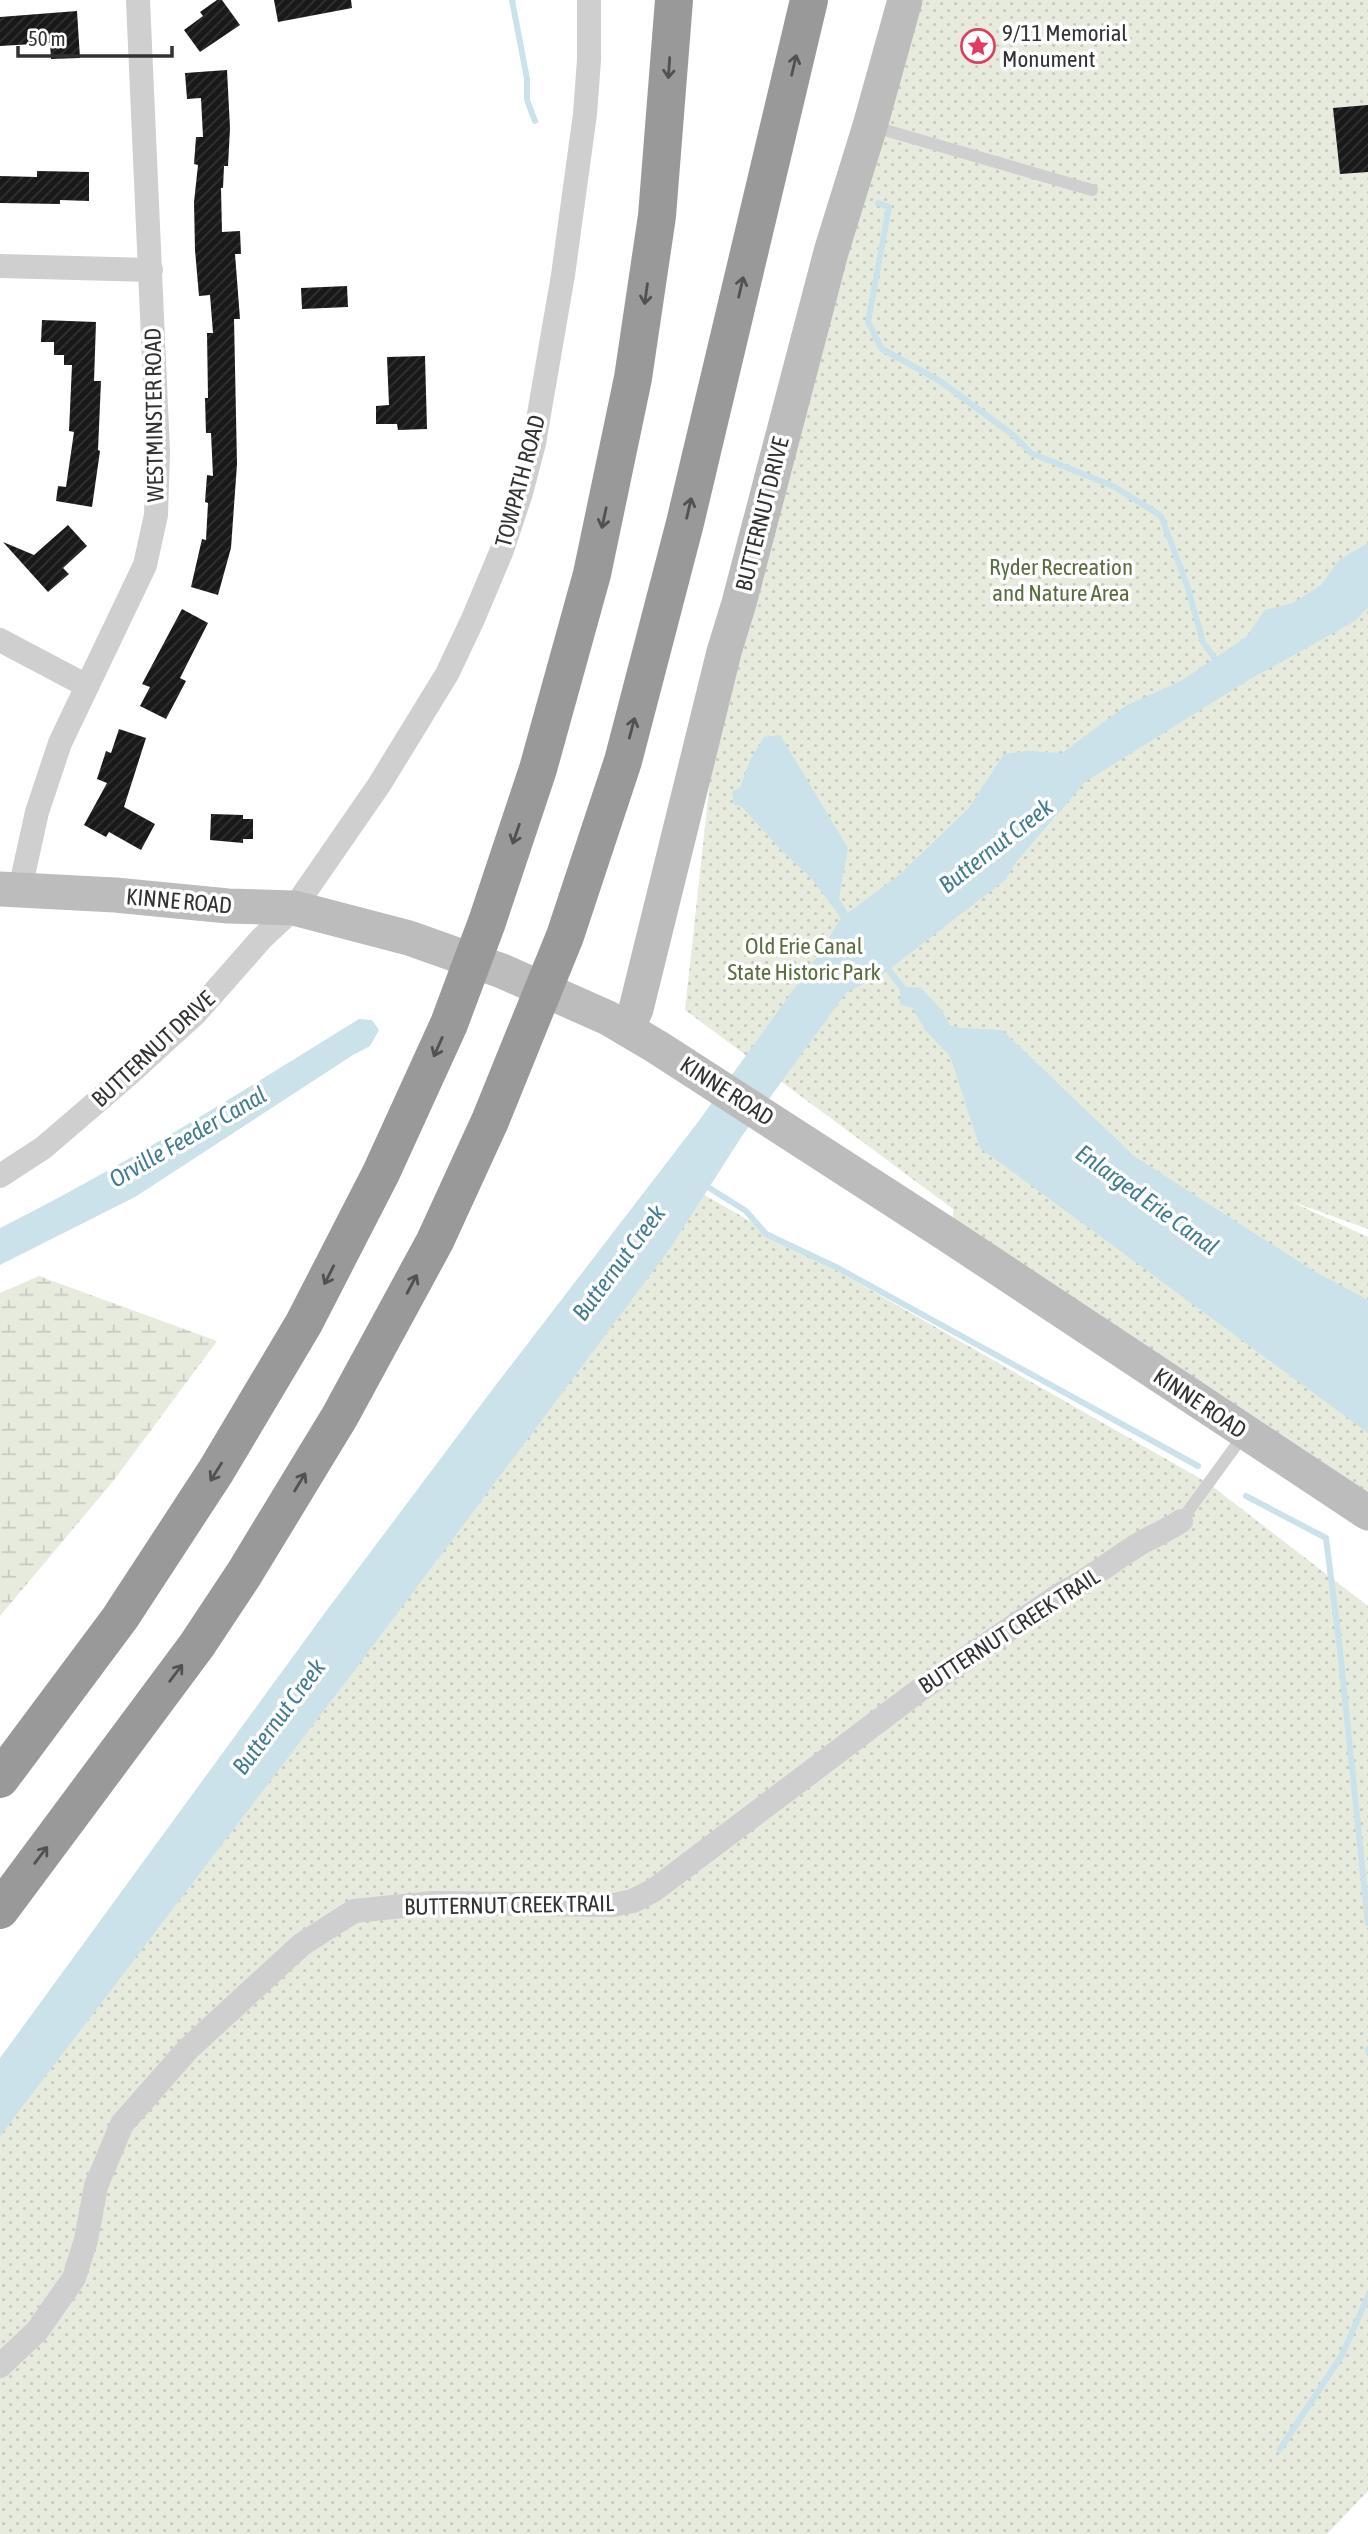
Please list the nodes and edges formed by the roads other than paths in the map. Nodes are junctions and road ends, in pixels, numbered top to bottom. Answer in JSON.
{"nodes":[{"id":1,"x":138,"y":0,"type":"edge"},
{"id":2,"x":589,"y":0,"type":"edge"},
{"id":3,"x":674,"y":0,"type":"edge"},
{"id":4,"x":809,"y":0,"type":"edge"},
{"id":5,"x":905,"y":0,"type":"edge"},
{"id":6,"x":870,"y":126,"type":"junction"},
{"id":7,"x":1092,"y":190,"type":"dead end"},
{"id":8,"x":0,"y":267,"type":"edge"},
{"id":9,"x":151,"y":270,"type":"junction"},
{"id":10,"x":0,"y":640,"type":"edge"},
{"id":11,"x":87,"y":686,"type":"junction"},
{"id":12,"x":10,"y":889,"type":"edge"},
{"id":13,"x":294,"y":908,"type":"junction"},
{"id":14,"x":627,"y":1029,"type":"junction"},
{"id":15,"x":0,"y":1177,"type":"edge"},
{"id":16,"x":1245,"y":1433,"type":"junction"},
{"id":17,"x":1368,"y":1513,"type":"edge"},
{"id":18,"x":1181,"y":1521,"type":"joint"},
{"id":19,"x":0,"y":1779,"type":"edge"},
{"id":20,"x":0,"y":1910,"type":"edge"},
{"id":21,"x":0,"y":2366,"type":"edge"}],
"edges":[{"from":1,"to":9,"type":"street","name":"WESTMINSTER ROAD"},
{"from":2,"to":13,"type":"street","name":"TOWPATH ROAD"},
{"from":3,"to":19,"type":"highway","one_way":true},
{"from":20,"to":4,"type":"highway","one_way":true},
{"from":5,"to":6,"type":"street","name":"BUTTERNUT DRIVE"},
{"from":6,"to":7,"type":"lane"},
{"from":6,"to":14,"type":"street","name":"BUTTERNUT DRIVE"},
{"from":8,"to":9,"type":"street"},
{"from":9,"to":11,"type":"street","name":"WESTMINSTER ROAD"},
{"from":10,"to":11,"type":"street"},
{"from":11,"to":12,"type":"street","name":"WESTMINSTER ROAD"},
{"from":12,"to":13,"type":"street","name":"KINNE ROAD"},
{"from":13,"to":14,"type":"street","name":"KINNE ROAD"},
{"from":13,"to":15,"type":"street","name":"BUTTERNUT DRIVE"},
{"from":14,"to":16,"type":"street","name":"KINNE ROAD"},
{"from":16,"to":17,"type":"street","name":"KINNE ROAD"},
{"from":16,"to":18,"type":"lane"},
{"from":18,"to":21,"type":"street","name":"BUTTERNUT CREEK TRAIL"}]}
